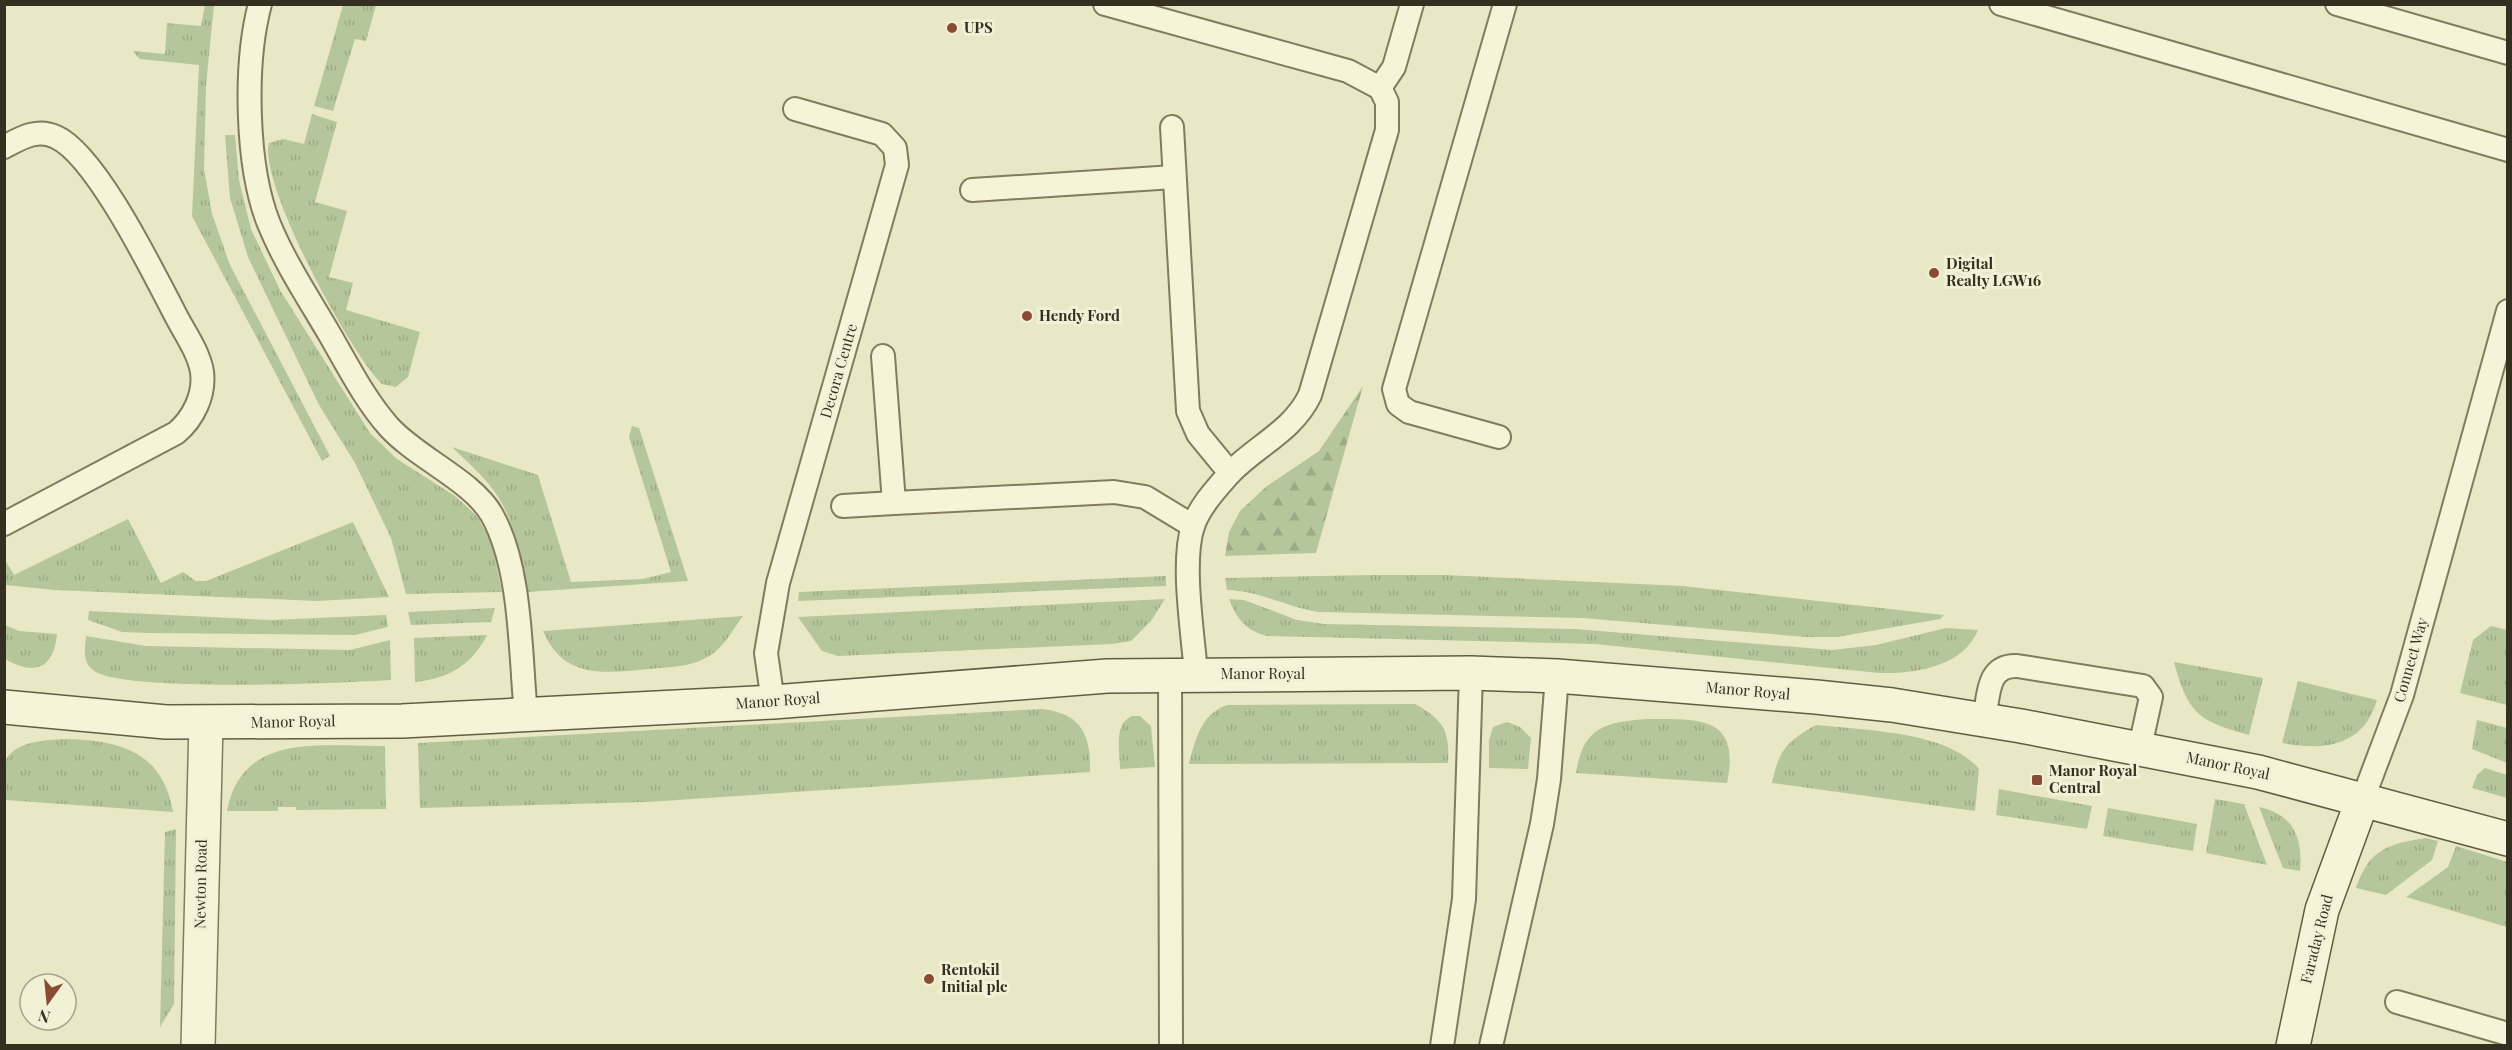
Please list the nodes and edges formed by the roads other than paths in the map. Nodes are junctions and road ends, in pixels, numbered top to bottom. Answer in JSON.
{"nodes":[{"id":1,"x":260,"y":4,"type":"edge"},
{"id":2,"x":1105,"y":4,"type":"edge"},
{"id":3,"x":1412,"y":4,"type":"edge"},
{"id":4,"x":1505,"y":4,"type":"edge"},
{"id":5,"x":2001,"y":4,"type":"edge"},
{"id":6,"x":2337,"y":4,"type":"edge"},
{"id":7,"x":2508,"y":53,"type":"edge"},
{"id":8,"x":1380,"y":88,"type":"junction"},
{"id":9,"x":795,"y":109,"type":"dead end"},
{"id":10,"x":1172,"y":127,"type":"dead end"},
{"id":11,"x":4,"y":147,"type":"edge"},
{"id":12,"x":2508,"y":150,"type":"edge"},
{"id":13,"x":1174,"y":177,"type":"junction"},
{"id":14,"x":972,"y":190,"type":"dead end"},
{"id":15,"x":2508,"y":311,"type":"edge"},
{"id":16,"x":883,"y":356,"type":"dead end"},
{"id":17,"x":1499,"y":437,"type":"dead end"},
{"id":18,"x":1230,"y":473,"type":"junction"},
{"id":19,"x":894,"y":503,"type":"junction"},
{"id":20,"x":843,"y":506,"type":"dead end"},
{"id":21,"x":4,"y":524,"type":"edge"},
{"id":22,"x":1193,"y":526,"type":"junction"},
{"id":23,"x":1471,"y":673,"type":"junction"},
{"id":24,"x":1183,"y":674,"type":"junction"},
{"id":25,"x":1557,"y":676,"type":"junction"},
{"id":26,"x":773,"y":702,"type":"junction"},
{"id":27,"x":4,"y":707,"type":"edge"},
{"id":28,"x":526,"y":715,"type":"junction"},
{"id":29,"x":1984,"y":720,"type":"junction"},
{"id":30,"x":206,"y":723,"type":"junction"},
{"id":31,"x":2140,"y":747,"type":"junction"},
{"id":32,"x":2362,"y":801,"type":"junction"},
{"id":33,"x":2508,"y":839,"type":"edge"},
{"id":34,"x":2397,"y":1002,"type":"dead end"},
{"id":35,"x":2508,"y":1034,"type":"edge"},
{"id":36,"x":198,"y":1046,"type":"edge"},
{"id":37,"x":1171,"y":1046,"type":"edge"},
{"id":38,"x":1442,"y":1046,"type":"edge"},
{"id":39,"x":1491,"y":1046,"type":"edge"},
{"id":40,"x":2293,"y":1046,"type":"edge"}],
"edges":[{"from":1,"to":28,"type":"lane"},
{"from":2,"to":8,"type":"lane"},
{"from":3,"to":8,"type":"lane"},
{"from":4,"to":17,"type":"lane"},
{"from":5,"to":12,"type":"lane"},
{"from":6,"to":7,"type":"lane"},
{"from":8,"to":18,"type":"lane"},
{"from":9,"to":26,"type":"lane","name":"Decora Centre"},
{"from":10,"to":13,"type":"lane"},
{"from":11,"to":21,"type":"lane"},
{"from":13,"to":14,"type":"lane"},
{"from":13,"to":18,"type":"lane"},
{"from":15,"to":32,"type":"lane","name":"Connect Way"},
{"from":16,"to":19,"type":"lane"},
{"from":18,"to":22,"type":"lane"},
{"from":19,"to":20,"type":"lane"},
{"from":19,"to":22,"type":"lane"},
{"from":22,"to":24,"type":"lane"},
{"from":23,"to":24,"type":"street","name":"Manor Royal"},
{"from":23,"to":25,"type":"street","name":"Manor Royal"},
{"from":23,"to":38,"type":"lane"},
{"from":24,"to":26,"type":"street","name":"Manor Royal"},
{"from":24,"to":37,"type":"lane"},
{"from":25,"to":29,"type":"street","name":"Manor Royal"},
{"from":25,"to":39,"type":"lane"},
{"from":26,"to":28,"type":"street","name":"Manor Royal"},
{"from":27,"to":30,"type":"street","name":"Manor Royal"},
{"from":28,"to":30,"type":"street","name":"Manor Royal"},
{"from":29,"to":31,"type":"street","name":"Manor Royal"},
{"from":29,"to":31,"type":"lane"},
{"from":30,"to":36,"type":"street","name":"Newton Road"},
{"from":31,"to":32,"type":"street","name":"Manor Royal"},
{"from":32,"to":33,"type":"street","name":"Manor Royal"},
{"from":32,"to":40,"type":"street","name":"Faraday Road"},
{"from":34,"to":35,"type":"lane"}]}
